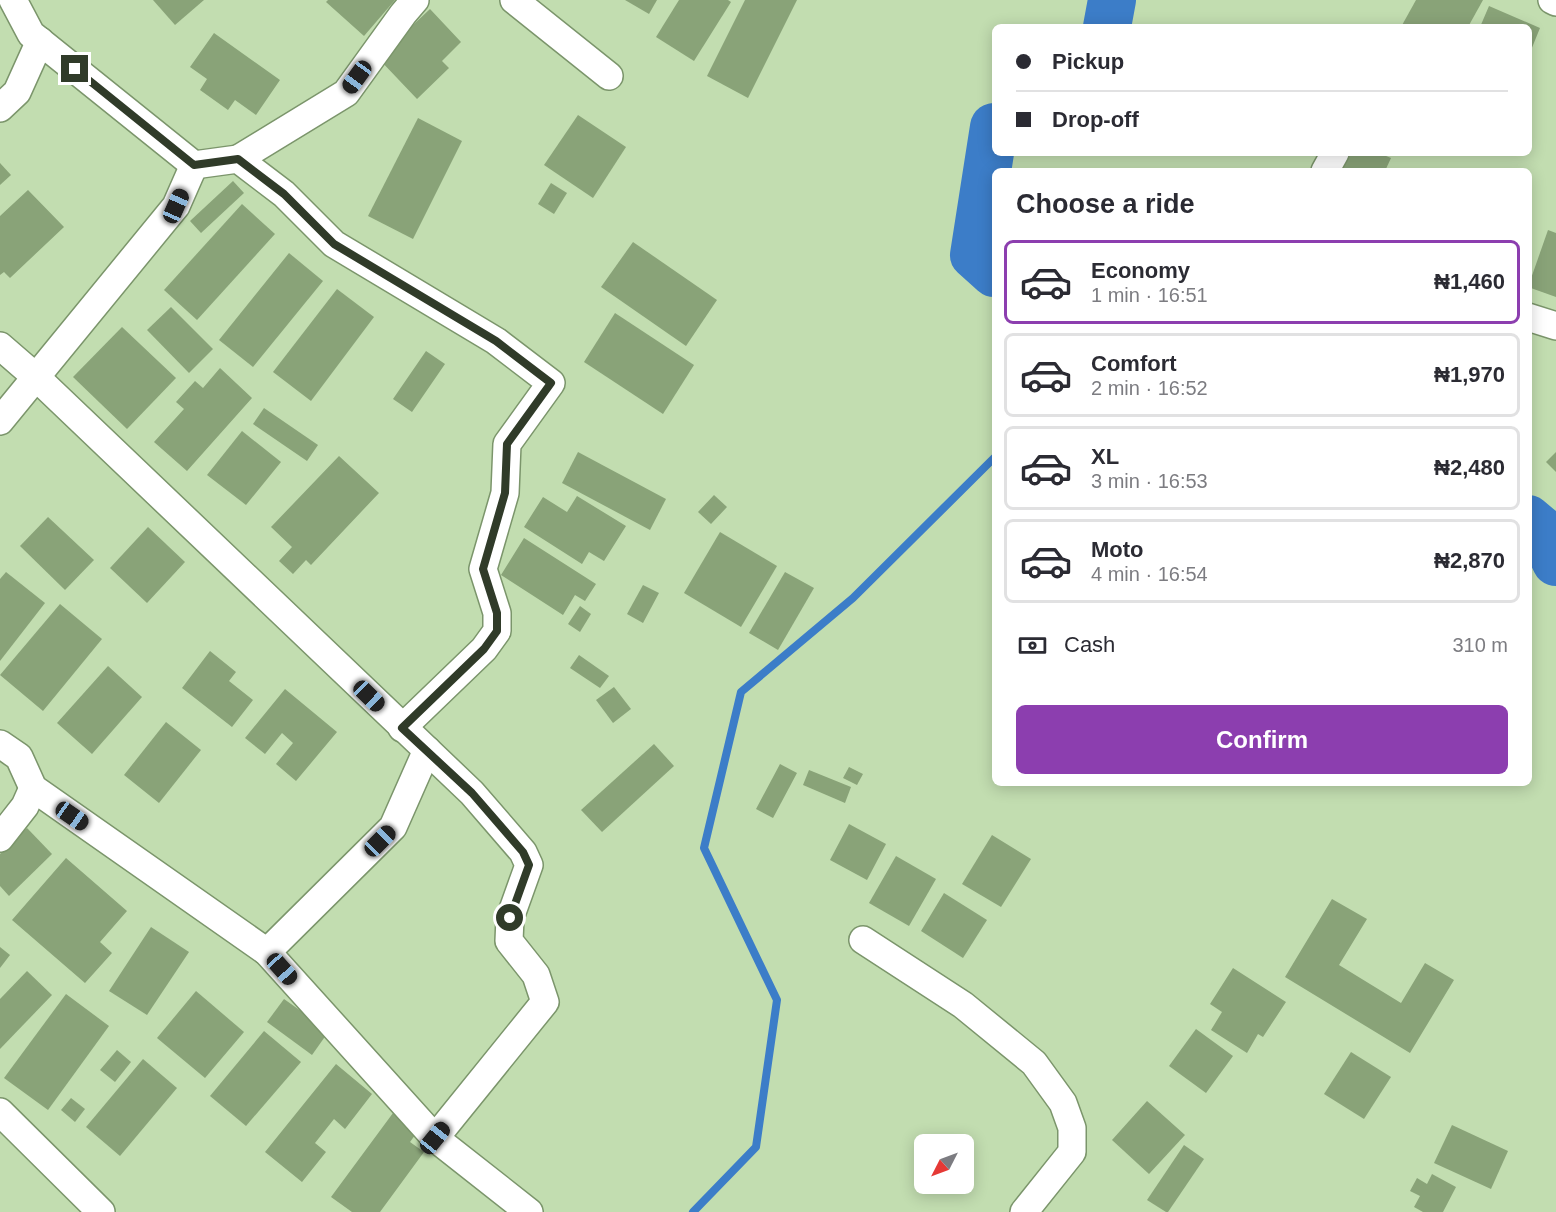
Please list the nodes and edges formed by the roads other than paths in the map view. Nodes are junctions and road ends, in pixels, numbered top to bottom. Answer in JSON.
{"nodes":[{"id":1,"x":13,"y":0,"type":"edge"},
{"id":2,"x":415,"y":0,"type":"edge"},
{"id":3,"x":514,"y":0,"type":"edge"},
{"id":4,"x":1552,"y":0,"type":"edge"},
{"id":5,"x":1556,"y":2,"type":"edge"},
{"id":6,"x":40,"y":41,"type":"junction"},
{"id":7,"x":609,"y":76,"type":"dead end"},
{"id":8,"x":0,"y":108,"type":"edge"},
{"id":9,"x":238,"y":159,"type":"junction"},
{"id":10,"x":194,"y":165,"type":"junction"},
{"id":11,"x":1532,"y":318,"type":"edge"},
{"id":12,"x":1556,"y":326,"type":"edge"},
{"id":13,"x":0,"y":346,"type":"edge"},
{"id":14,"x":37,"y":378,"type":"junction"},
{"id":15,"x":0,"y":421,"type":"edge"},
{"id":16,"x":402,"y":728,"type":"junction"},
{"id":17,"x":0,"y":744,"type":"edge"},
{"id":18,"x":427,"y":750,"type":"junction"},
{"id":19,"x":33,"y":788,"type":"junction"},
{"id":20,"x":0,"y":838,"type":"edge"},
{"id":21,"x":862,"y":940,"type":"dead end"},
{"id":22,"x":267,"y":952,"type":"junction"},
{"id":23,"x":0,"y":1112,"type":"edge"},
{"id":24,"x":435,"y":1138,"type":"junction"},
{"id":25,"x":101,"y":1212,"type":"edge"},
{"id":26,"x":529,"y":1212,"type":"edge"},
{"id":27,"x":1024,"y":1212,"type":"edge"}],
"edges":[{"from":1,"to":6,"type":"street"},
{"from":2,"to":9,"type":"street"},
{"from":3,"to":7,"type":"street"},
{"from":4,"to":5,"type":"street"},
{"from":6,"to":8,"type":"street"},
{"from":6,"to":10,"type":"street"},
{"from":9,"to":10,"type":"street"},
{"from":9,"to":16,"type":"street"},
{"from":10,"to":14,"type":"street"},
{"from":11,"to":12,"type":"street"},
{"from":13,"to":14,"type":"street"},
{"from":14,"to":15,"type":"street"},
{"from":14,"to":16,"type":"street"},
{"from":16,"to":18,"type":"street"},
{"from":17,"to":19,"type":"street"},
{"from":18,"to":22,"type":"street"},
{"from":18,"to":24,"type":"street"},
{"from":19,"to":20,"type":"street"},
{"from":19,"to":22,"type":"street"},
{"from":21,"to":27,"type":"street"},
{"from":22,"to":24,"type":"street"},
{"from":23,"to":25,"type":"street"},
{"from":24,"to":26,"type":"street"}]}
